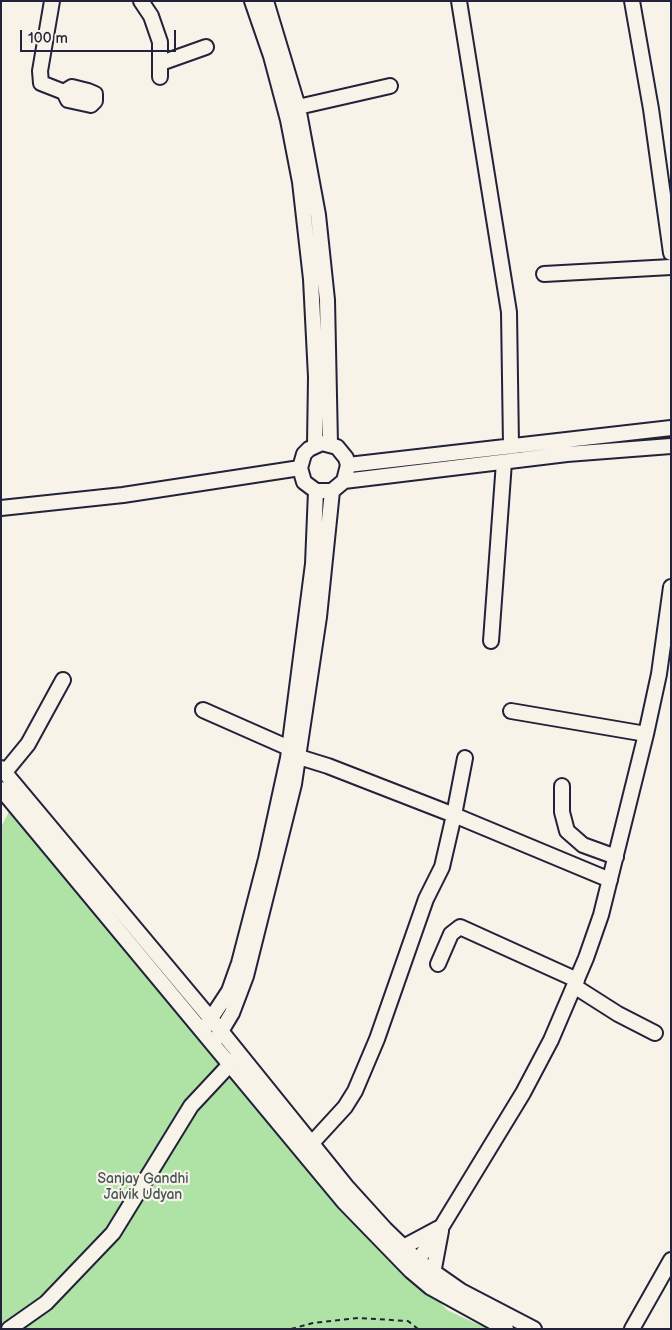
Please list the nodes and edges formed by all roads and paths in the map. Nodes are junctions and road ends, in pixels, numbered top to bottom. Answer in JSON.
{"nodes":[{"id":1,"x":52,"y":1,"type":"edge"},
{"id":2,"x":141,"y":1,"type":"edge"},
{"id":3,"x":252,"y":1,"type":"edge"},
{"id":4,"x":266,"y":1,"type":"edge"},
{"id":5,"x":460,"y":1,"type":"edge"},
{"id":6,"x":632,"y":1,"type":"edge"},
{"id":7,"x":206,"y":47,"type":"dead end"},
{"id":8,"x":390,"y":86,"type":"dead end"},
{"id":9,"x":64,"y":92,"type":"dead end"},
{"id":10,"x":298,"y":106,"type":"junction"},
{"id":11,"x":671,"y":253,"type":"edge"},
{"id":12,"x":671,"y":267,"type":"edge"},
{"id":13,"x":544,"y":274,"type":"dead end"},
{"id":14,"x":671,"y":428,"type":"edge"},
{"id":15,"x":330,"y":444,"type":"junction"},
{"id":16,"x":315,"y":445,"type":"junction"},
{"id":17,"x":510,"y":445,"type":"junction"},
{"id":18,"x":671,"y":446,"type":"edge"},
{"id":19,"x":504,"y":462,"type":"junction"},
{"id":20,"x":348,"y":466,"type":"junction"},
{"id":21,"x":300,"y":468,"type":"junction"},
{"id":22,"x":344,"y":481,"type":"junction"},
{"id":23,"x":316,"y":491,"type":"junction"},
{"id":24,"x":332,"y":491,"type":"junction"},
{"id":25,"x":1,"y":508,"type":"edge"},
{"id":26,"x":671,"y":587,"type":"edge"},
{"id":27,"x":491,"y":641,"type":"dead end"},
{"id":28,"x":63,"y":680,"type":"dead end"},
{"id":29,"x":203,"y":710,"type":"dead end"},
{"id":30,"x":511,"y":710,"type":"dead end"},
{"id":31,"x":646,"y":734,"type":"junction"},
{"id":32,"x":294,"y":752,"type":"junction"},
{"id":33,"x":464,"y":758,"type":"dead end"},
{"id":34,"x":3,"y":770,"type":"edge"},
{"id":35,"x":562,"y":786,"type":"dead end"},
{"id":36,"x":1,"y":789,"type":"edge"},
{"id":37,"x":454,"y":815,"type":"junction"},
{"id":38,"x":616,"y":857,"type":"junction"},
{"id":39,"x":610,"y":880,"type":"junction"},
{"id":40,"x":438,"y":964,"type":"dead end"},
{"id":41,"x":576,"y":983,"type":"junction"},
{"id":42,"x":211,"y":1019,"type":"junction"},
{"id":43,"x":202,"y":1030,"type":"junction"},
{"id":44,"x":222,"y":1031,"type":"junction"},
{"id":45,"x":655,"y":1034,"type":"dead end"},
{"id":46,"x":213,"y":1044,"type":"junction"},
{"id":47,"x":240,"y":1055,"type":"junction"},
{"id":48,"x":228,"y":1065,"type":"junction"},
{"id":49,"x":312,"y":1144,"type":"junction"},
{"id":50,"x":442,"y":1226,"type":"junction"},
{"id":51,"x":399,"y":1249,"type":"junction"},
{"id":52,"x":671,"y":1260,"type":"edge"},
{"id":53,"x":415,"y":1266,"type":"junction"},
{"id":54,"x":434,"y":1271,"type":"junction"},
{"id":55,"x":430,"y":1287,"type":"junction"},
{"id":56,"x":9,"y":1329,"type":"edge"},
{"id":57,"x":291,"y":1329,"type":"edge"},
{"id":58,"x":418,"y":1329,"type":"edge"},
{"id":59,"x":506,"y":1329,"type":"edge"},
{"id":60,"x":534,"y":1329,"type":"edge"},
{"id":61,"x":632,"y":1329,"type":"edge"}],
"edges":[{"from":1,"to":9,"type":"street"},
{"from":2,"to":7,"type":"street"},
{"from":3,"to":16,"type":"street"},
{"from":4,"to":10,"type":"street"},
{"from":5,"to":17,"type":"street"},
{"from":6,"to":11,"type":"street"},
{"from":8,"to":10,"type":"street"},
{"from":10,"to":15,"type":"street"},
{"from":12,"to":13,"type":"street"},
{"from":14,"to":17,"type":"street"},
{"from":15,"to":16,"type":"street"},
{"from":15,"to":20,"type":"street"},
{"from":16,"to":21,"type":"street"},
{"from":17,"to":20,"type":"street"},
{"from":18,"to":19,"type":"street"},
{"from":19,"to":22,"type":"street"},
{"from":19,"to":27,"type":"street"},
{"from":20,"to":22,"type":"street"},
{"from":21,"to":23,"type":"street"},
{"from":21,"to":25,"type":"street"},
{"from":22,"to":24,"type":"street"},
{"from":23,"to":24,"type":"street"},
{"from":23,"to":32,"type":"street"},
{"from":24,"to":32,"type":"street"},
{"from":26,"to":31,"type":"street"},
{"from":28,"to":34,"type":"street"},
{"from":29,"to":32,"type":"street"},
{"from":30,"to":31,"type":"street"},
{"from":31,"to":38,"type":"street"},
{"from":32,"to":37,"type":"street"},
{"from":32,"to":42,"type":"street"},
{"from":32,"to":44,"type":"street"},
{"from":33,"to":37,"type":"street"},
{"from":34,"to":42,"type":"street"},
{"from":35,"to":38,"type":"street"},
{"from":36,"to":43,"type":"street"},
{"from":37,"to":39,"type":"street"},
{"from":37,"to":49,"type":"street"},
{"from":38,"to":39,"type":"street"},
{"from":39,"to":41,"type":"street"},
{"from":40,"to":41,"type":"street"},
{"from":41,"to":45,"type":"street"},
{"from":41,"to":50,"type":"street"},
{"from":42,"to":43,"type":"street"},
{"from":42,"to":44,"type":"street"},
{"from":43,"to":46,"type":"street"},
{"from":44,"to":46,"type":"street"},
{"from":44,"to":47,"type":"street"},
{"from":46,"to":48,"type":"street"},
{"from":47,"to":48,"type":"street"},
{"from":47,"to":49,"type":"street"},
{"from":48,"to":51,"type":"street"},
{"from":48,"to":56,"type":"street"},
{"from":49,"to":51,"type":"street"},
{"from":50,"to":51,"type":"street"},
{"from":50,"to":53,"type":"street"},
{"from":50,"to":54,"type":"street"},
{"from":51,"to":53,"type":"street"},
{"from":52,"to":61,"type":"street"},
{"from":53,"to":54,"type":"street"},
{"from":53,"to":55,"type":"street"},
{"from":54,"to":55,"type":"street"},
{"from":54,"to":60,"type":"street"},
{"from":55,"to":59,"type":"street"},
{"from":57,"to":58,"type":"path"}]}
